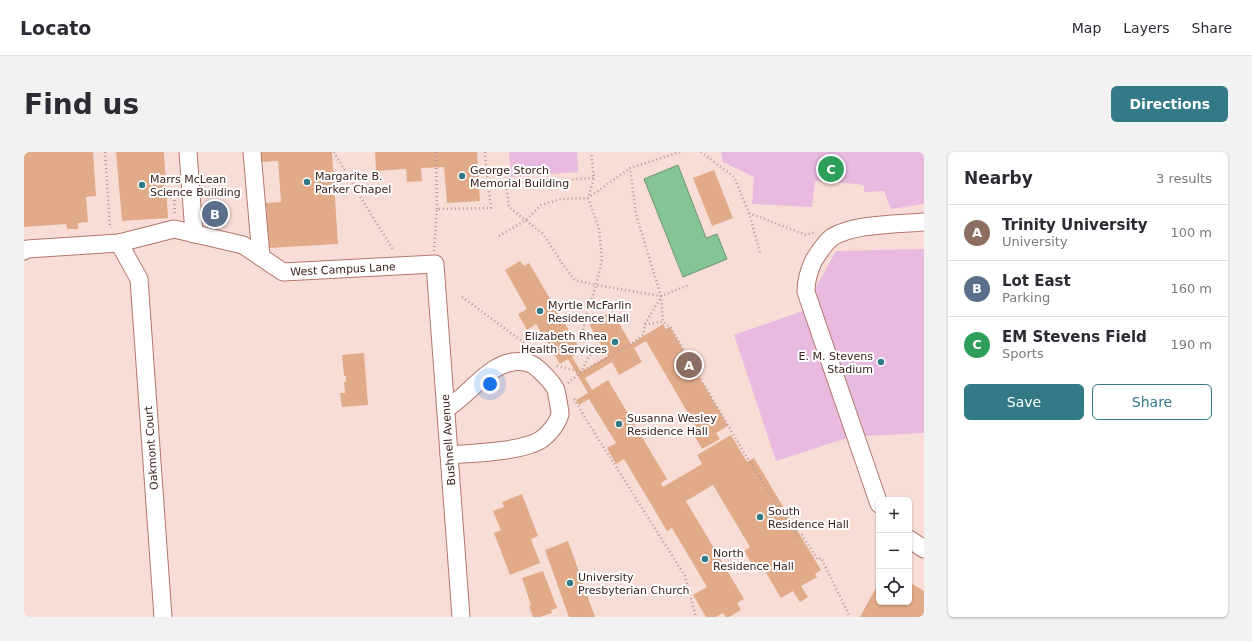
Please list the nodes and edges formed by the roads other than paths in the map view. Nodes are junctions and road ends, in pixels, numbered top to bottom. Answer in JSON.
{"nodes":[{"id":1,"x":188,"y":152,"type":"edge"},
{"id":2,"x":252,"y":152,"type":"edge"},
{"id":3,"x":924,"y":222,"type":"edge"},
{"id":4,"x":194,"y":234,"type":"junction"},
{"id":5,"x":118,"y":236,"type":"junction"},
{"id":6,"x":24,"y":251,"type":"edge"},
{"id":7,"x":261,"y":257,"type":"junction"},
{"id":8,"x":435,"y":264,"type":"joint"},
{"id":9,"x":446,"y":409,"type":"junction"},
{"id":10,"x":449,"y":455,"type":"junction"},
{"id":11,"x":877,"y":497,"type":"edge"},
{"id":12,"x":912,"y":541,"type":"edge"},
{"id":13,"x":924,"y":548,"type":"edge"},
{"id":14,"x":163,"y":617,"type":"edge"},
{"id":15,"x":461,"y":617,"type":"edge"}],
"edges":[{"from":1,"to":4,"type":"street"},
{"from":2,"to":7,"type":"street"},
{"from":3,"to":11,"type":"street"},
{"from":4,"to":5,"type":"street","name":"West Campus Lane"},
{"from":4,"to":7,"type":"street","name":"West Campus Lane"},
{"from":5,"to":6,"type":"street","name":"West Campus Lane"},
{"from":5,"to":14,"type":"street","name":"Oakmont Court"},
{"from":7,"to":8,"type":"street","name":"West Campus Lane"},
{"from":8,"to":9,"type":"street","name":"Bushnell Avenue"},
{"from":9,"to":10,"type":"street","name":"Bushnell Avenue"},
{"from":9,"to":10,"type":"street"},
{"from":10,"to":15,"type":"street","name":"Bushnell Avenue"},
{"from":12,"to":13,"type":"street"}]}
